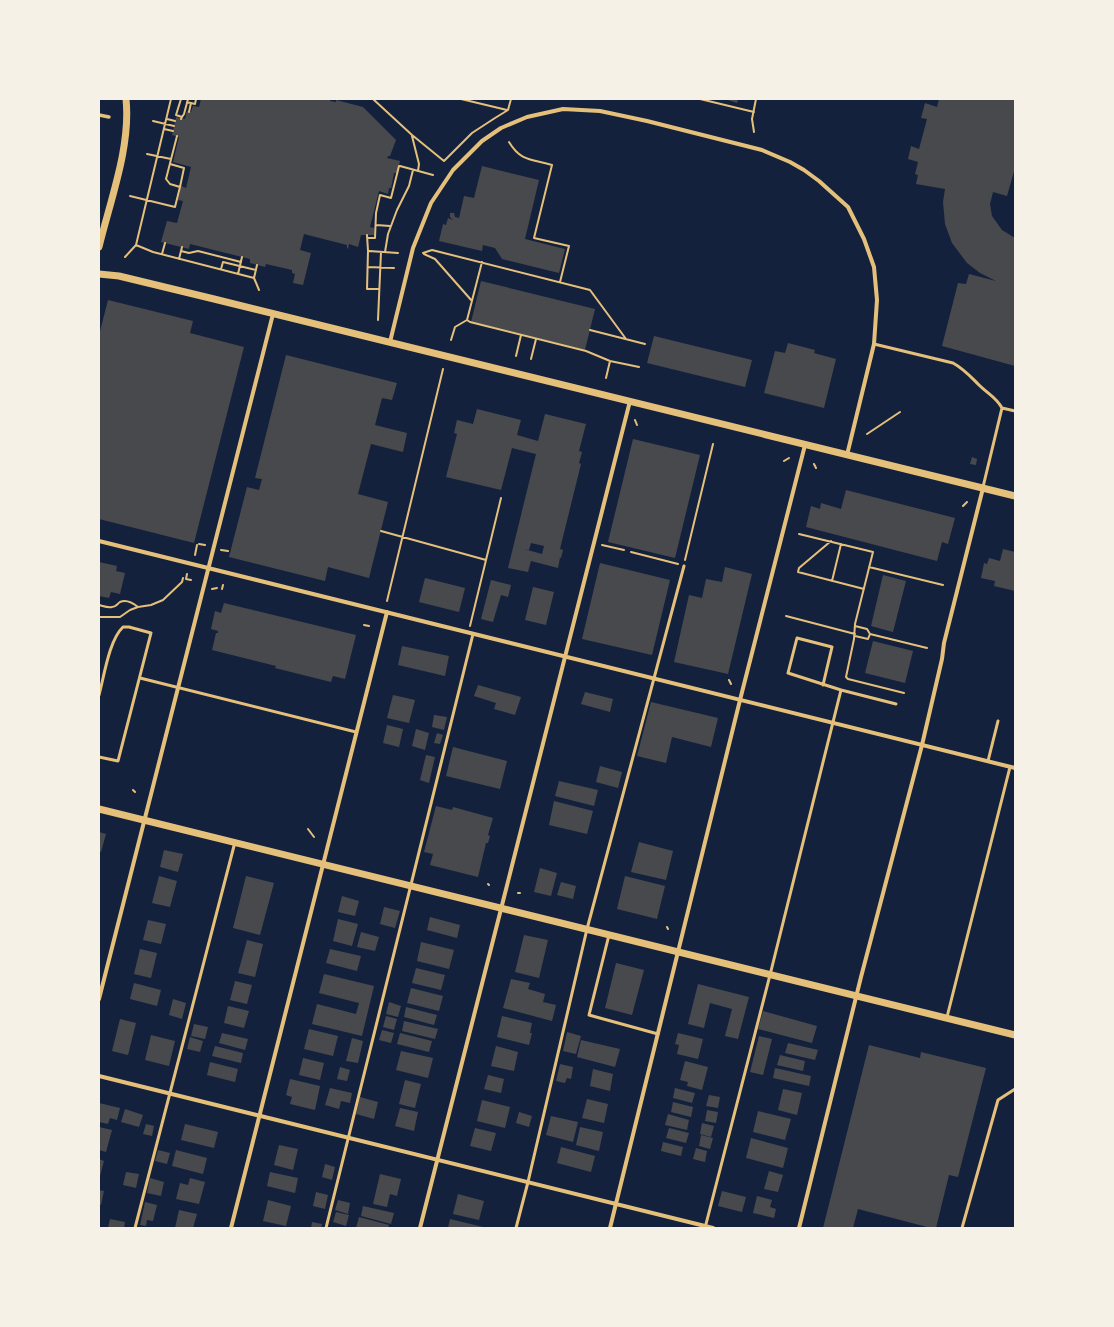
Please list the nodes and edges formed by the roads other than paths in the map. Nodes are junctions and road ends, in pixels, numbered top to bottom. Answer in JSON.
{"nodes":[{"id":1,"x":126,"y":99,"type":"edge"},
{"id":2,"x":99,"y":115,"type":"edge"},
{"id":3,"x":109,"y":117,"type":"dead end"},
{"id":4,"x":99,"y":247,"type":"edge"},
{"id":5,"x":99,"y":274,"type":"edge"},
{"id":6,"x":273,"y":314,"type":"junction"},
{"id":7,"x":390,"y":342,"type":"junction"},
{"id":8,"x":874,"y":344,"type":"junction"},
{"id":9,"x":630,"y":401,"type":"junction"},
{"id":10,"x":1002,"y":408,"type":"junction"},
{"id":11,"x":1015,"y":411,"type":"edge"},
{"id":12,"x":805,"y":445,"type":"junction"},
{"id":13,"x":847,"y":455,"type":"junction"},
{"id":14,"x":983,"y":488,"type":"junction"},
{"id":15,"x":1015,"y":496,"type":"edge"},
{"id":16,"x":99,"y":541,"type":"edge"},
{"id":17,"x":684,"y":566,"type":"road end"},
{"id":18,"x":208,"y":568,"type":"junction"},
{"id":19,"x":387,"y":612,"type":"junction"},
{"id":20,"x":470,"y":633,"type":"junction"},
{"id":21,"x":565,"y":656,"type":"junction"},
{"id":22,"x":140,"y":678,"type":"junction"},
{"id":23,"x":654,"y":679,"type":"junction"},
{"id":24,"x":823,"y":685,"type":"junction"},
{"id":25,"x":178,"y":688,"type":"junction"},
{"id":26,"x":841,"y":690,"type":"junction"},
{"id":27,"x":99,"y":695,"type":"edge"},
{"id":28,"x":740,"y":700,"type":"junction"},
{"id":29,"x":896,"y":704,"type":"dead end"},
{"id":30,"x":998,"y":721,"type":"dead end"},
{"id":31,"x":833,"y":723,"type":"junction"},
{"id":32,"x":356,"y":732,"type":"junction"},
{"id":33,"x":922,"y":745,"type":"junction"},
{"id":34,"x":99,"y":757,"type":"edge"},
{"id":35,"x":988,"y":761,"type":"junction"},
{"id":36,"x":1013,"y":767,"type":"edge"},
{"id":37,"x":99,"y":809,"type":"edge"},
{"id":38,"x":145,"y":820,"type":"junction"},
{"id":39,"x":235,"y":842,"type":"junction"},
{"id":40,"x":323,"y":864,"type":"junction"},
{"id":41,"x":411,"y":886,"type":"junction"},
{"id":42,"x":502,"y":908,"type":"junction"},
{"id":43,"x":587,"y":929,"type":"junction"},
{"id":44,"x":609,"y":935,"type":"junction"},
{"id":45,"x":678,"y":952,"type":"junction"},
{"id":46,"x":770,"y":975,"type":"junction"},
{"id":47,"x":857,"y":996,"type":"junction"},
{"id":48,"x":99,"y":999,"type":"edge"},
{"id":49,"x":947,"y":1018,"type":"junction"},
{"id":50,"x":658,"y":1034,"type":"junction"},
{"id":51,"x":1015,"y":1035,"type":"edge"},
{"id":52,"x":99,"y":1076,"type":"edge"},
{"id":53,"x":1015,"y":1089,"type":"edge"},
{"id":54,"x":169,"y":1093,"type":"junction"},
{"id":55,"x":259,"y":1115,"type":"junction"},
{"id":56,"x":348,"y":1138,"type":"junction"},
{"id":57,"x":438,"y":1160,"type":"junction"},
{"id":58,"x":528,"y":1182,"type":"junction"},
{"id":59,"x":616,"y":1204,"type":"junction"},
{"id":60,"x":705,"y":1227,"type":"edge"},
{"id":61,"x":135,"y":1228,"type":"edge"},
{"id":62,"x":231,"y":1228,"type":"edge"},
{"id":63,"x":326,"y":1228,"type":"edge"},
{"id":64,"x":420,"y":1228,"type":"edge"},
{"id":65,"x":516,"y":1228,"type":"edge"},
{"id":66,"x":610,"y":1228,"type":"edge"},
{"id":67,"x":713,"y":1228,"type":"edge"},
{"id":68,"x":799,"y":1228,"type":"edge"},
{"id":69,"x":962,"y":1228,"type":"edge"}],
"edges":[{"from":1,"to":4,"type":"street"},
{"from":2,"to":3,"type":"street"},
{"from":5,"to":6,"type":"street"},
{"from":6,"to":7,"type":"street"},
{"from":6,"to":18,"type":"street"},
{"from":7,"to":8,"type":"street"},
{"from":7,"to":9,"type":"street"},
{"from":8,"to":10,"type":"lane"},
{"from":8,"to":13,"type":"street"},
{"from":9,"to":12,"type":"street"},
{"from":9,"to":21,"type":"street"},
{"from":10,"to":11,"type":"lane"},
{"from":10,"to":14,"type":"lane"},
{"from":12,"to":13,"type":"street"},
{"from":12,"to":28,"type":"street"},
{"from":13,"to":14,"type":"street"},
{"from":14,"to":15,"type":"street"},
{"from":14,"to":33,"type":"street"},
{"from":16,"to":18,"type":"street"},
{"from":17,"to":23,"type":"lane"},
{"from":18,"to":19,"type":"street"},
{"from":18,"to":25,"type":"street"},
{"from":19,"to":20,"type":"street"},
{"from":19,"to":32,"type":"street"},
{"from":20,"to":21,"type":"street"},
{"from":20,"to":41,"type":"lane"},
{"from":21,"to":23,"type":"street"},
{"from":21,"to":42,"type":"street"},
{"from":22,"to":25,"type":"lane"},
{"from":22,"to":27,"type":"lane"},
{"from":22,"to":34,"type":"lane"},
{"from":23,"to":28,"type":"street"},
{"from":23,"to":43,"type":"lane"},
{"from":24,"to":24,"type":"lane"},
{"from":24,"to":26,"type":"lane"},
{"from":25,"to":32,"type":"lane"},
{"from":25,"to":38,"type":"street"},
{"from":26,"to":29,"type":"lane"},
{"from":26,"to":31,"type":"lane"},
{"from":28,"to":31,"type":"street"},
{"from":28,"to":45,"type":"street"},
{"from":30,"to":35,"type":"lane"},
{"from":31,"to":33,"type":"street"},
{"from":31,"to":46,"type":"lane"},
{"from":32,"to":40,"type":"street"},
{"from":33,"to":35,"type":"street"},
{"from":33,"to":47,"type":"street"},
{"from":35,"to":36,"type":"street"},
{"from":36,"to":49,"type":"lane"},
{"from":37,"to":38,"type":"street"},
{"from":38,"to":39,"type":"street"},
{"from":38,"to":48,"type":"street"},
{"from":39,"to":40,"type":"street"},
{"from":39,"to":54,"type":"lane"},
{"from":40,"to":41,"type":"street"},
{"from":40,"to":55,"type":"street"},
{"from":41,"to":42,"type":"street"},
{"from":41,"to":56,"type":"lane"},
{"from":42,"to":43,"type":"street"},
{"from":42,"to":57,"type":"street"},
{"from":43,"to":44,"type":"street"},
{"from":43,"to":58,"type":"lane"},
{"from":44,"to":45,"type":"street"},
{"from":44,"to":50,"type":"lane"},
{"from":45,"to":46,"type":"street"},
{"from":45,"to":50,"type":"street"},
{"from":46,"to":47,"type":"street"},
{"from":46,"to":60,"type":"lane"},
{"from":47,"to":49,"type":"street"},
{"from":47,"to":68,"type":"street"},
{"from":49,"to":51,"type":"street"},
{"from":50,"to":59,"type":"street"},
{"from":52,"to":54,"type":"street"},
{"from":53,"to":69,"type":"lane"},
{"from":54,"to":55,"type":"street"},
{"from":54,"to":61,"type":"lane"},
{"from":55,"to":56,"type":"street"},
{"from":55,"to":62,"type":"street"},
{"from":56,"to":57,"type":"street"},
{"from":56,"to":63,"type":"lane"},
{"from":57,"to":58,"type":"street"},
{"from":57,"to":64,"type":"street"},
{"from":58,"to":59,"type":"street"},
{"from":58,"to":65,"type":"lane"},
{"from":59,"to":60,"type":"street"},
{"from":59,"to":66,"type":"street"},
{"from":60,"to":67,"type":"street"}]}
